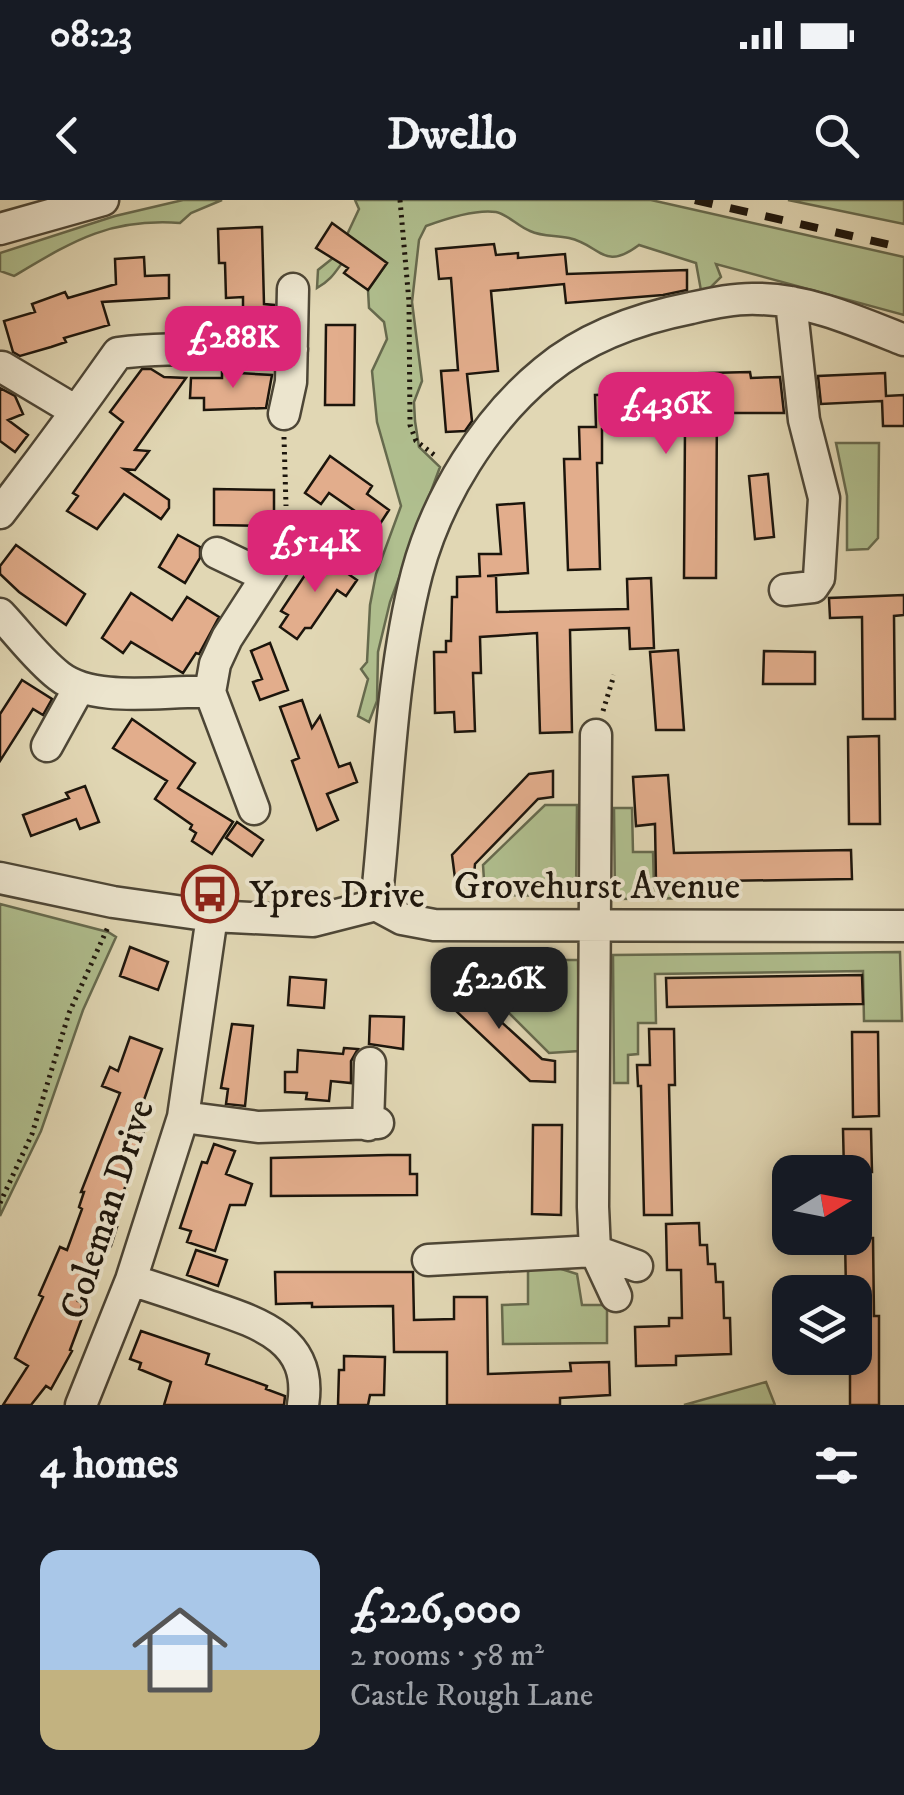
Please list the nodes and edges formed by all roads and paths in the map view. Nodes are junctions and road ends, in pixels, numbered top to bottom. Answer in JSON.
{"nodes":[{"id":1,"x":102,"y":200,"type":"edge"},
{"id":2,"x":400,"y":200,"type":"edge"},
{"id":3,"x":0,"y":229,"type":"edge"},
{"id":4,"x":292,"y":289,"type":"dead end"},
{"id":5,"x":791,"y":302,"type":"junction"},
{"id":6,"x":904,"y":340,"type":"edge"},
{"id":7,"x":292,"y":349,"type":"junction"},
{"id":8,"x":2,"y":367,"type":"edge"},
{"id":9,"x":74,"y":410,"type":"junction"},
{"id":10,"x":284,"y":414,"type":"joint"},
{"id":11,"x":462,"y":470,"type":"junction"},
{"id":12,"x":0,"y":513,"type":"edge"},
{"id":13,"x":296,"y":531,"type":"joint"},
{"id":14,"x":217,"y":553,"type":"dead end"},
{"id":15,"x":266,"y":576,"type":"junction"},
{"id":16,"x":786,"y":590,"type":"dead end"},
{"id":17,"x":0,"y":614,"type":"edge"},
{"id":18,"x":614,"y":675,"type":"dead end"},
{"id":19,"x":79,"y":688,"type":"junction"},
{"id":20,"x":210,"y":692,"type":"junction"},
{"id":21,"x":596,"y":736,"type":"joint"},
{"id":22,"x":47,"y":746,"type":"dead end"},
{"id":23,"x":254,"y":810,"type":"dead end"},
{"id":24,"x":0,"y":878,"type":"edge"},
{"id":25,"x":114,"y":902,"type":"junction"},
{"id":26,"x":376,"y":905,"type":"junction"},
{"id":27,"x":212,"y":916,"type":"junction"},
{"id":28,"x":593,"y":926,"type":"junction"},
{"id":29,"x":904,"y":926,"type":"edge"},
{"id":30,"x":370,"y":1063,"type":"dead end"},
{"id":31,"x":183,"y":1116,"type":"junction"},
{"id":32,"x":0,"y":1203,"type":"edge"},
{"id":33,"x":595,"y":1251,"type":"junction"},
{"id":34,"x":428,"y":1260,"type":"dead end"},
{"id":35,"x":636,"y":1266,"type":"dead end"},
{"id":36,"x":131,"y":1280,"type":"junction"},
{"id":37,"x":616,"y":1296,"type":"dead end"},
{"id":38,"x":81,"y":1405,"type":"edge"},
{"id":39,"x":303,"y":1405,"type":"edge"}],
"edges":[{"from":1,"to":3,"type":"street"},
{"from":2,"to":11,"type":"path"},
{"from":4,"to":7,"type":"street"},
{"from":5,"to":6,"type":"street"},
{"from":5,"to":11,"type":"street"},
{"from":5,"to":16,"type":"street"},
{"from":7,"to":9,"type":"street"},
{"from":7,"to":10,"type":"street"},
{"from":8,"to":9,"type":"street"},
{"from":9,"to":12,"type":"street"},
{"from":10,"to":13,"type":"path"},
{"from":11,"to":26,"type":"street"},
{"from":13,"to":15,"type":"street"},
{"from":14,"to":15,"type":"street"},
{"from":15,"to":20,"type":"street"},
{"from":17,"to":19,"type":"street"},
{"from":18,"to":21,"type":"path"},
{"from":19,"to":20,"type":"street"},
{"from":19,"to":22,"type":"street"},
{"from":20,"to":23,"type":"street"},
{"from":21,"to":28,"type":"street"},
{"from":24,"to":25,"type":"street"},
{"from":25,"to":27,"type":"street"},
{"from":25,"to":32,"type":"path"},
{"from":26,"to":27,"type":"street"},
{"from":26,"to":28,"type":"street","name":"Grovehurst Avenue"},
{"from":27,"to":31,"type":"street","name":"Coleman Drive"},
{"from":28,"to":29,"type":"street","name":"Grovehurst Avenue"},
{"from":28,"to":33,"type":"street"},
{"from":30,"to":31,"type":"street"},
{"from":31,"to":36,"type":"street","name":"Coleman Drive"},
{"from":33,"to":34,"type":"street"},
{"from":33,"to":35,"type":"street"},
{"from":33,"to":37,"type":"street"},
{"from":36,"to":38,"type":"street","name":"Coleman Drive"},
{"from":36,"to":39,"type":"street"}]}
